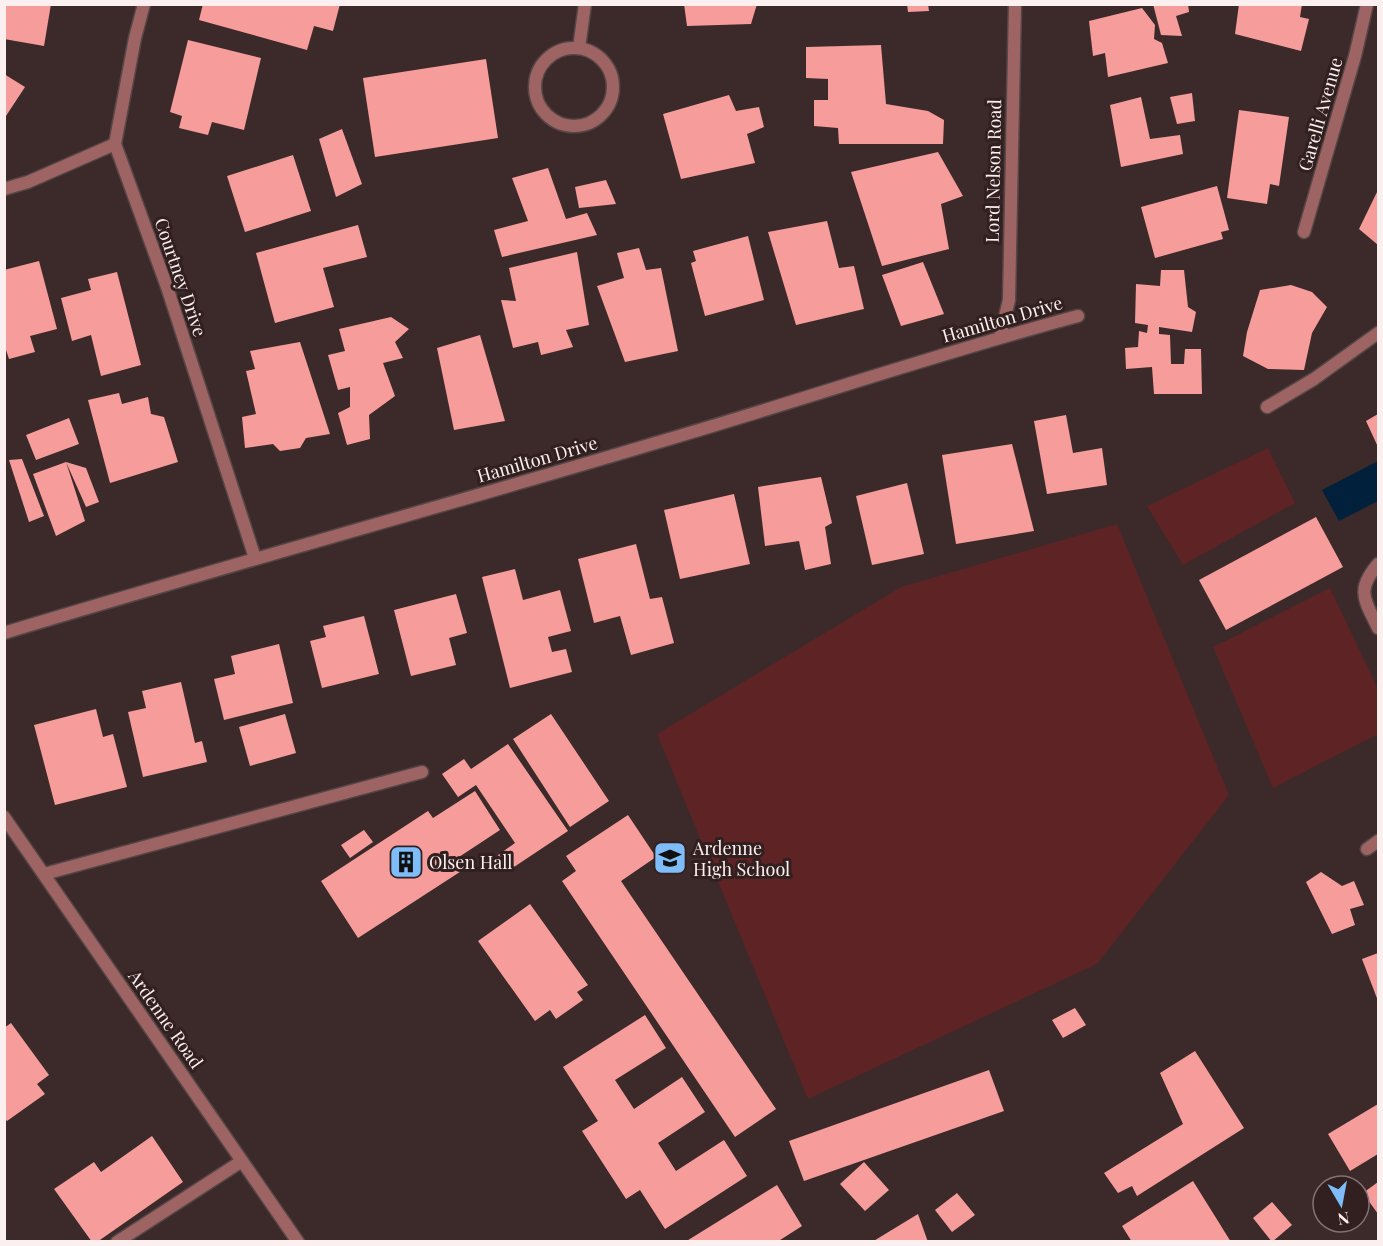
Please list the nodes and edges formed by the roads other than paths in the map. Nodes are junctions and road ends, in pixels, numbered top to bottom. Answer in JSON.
{"nodes":[{"id":1,"x":144,"y":4,"type":"edge"},
{"id":2,"x":585,"y":4,"type":"edge"},
{"id":3,"x":1015,"y":4,"type":"edge"},
{"id":4,"x":1367,"y":4,"type":"edge"},
{"id":5,"x":579,"y":48,"type":"junction"},
{"id":6,"x":115,"y":144,"type":"junction"},
{"id":7,"x":4,"y":189,"type":"edge"},
{"id":8,"x":1304,"y":232,"type":"dead end"},
{"id":9,"x":1078,"y":316,"type":"dead end"},
{"id":10,"x":1378,"y":333,"type":"edge"},
{"id":11,"x":1000,"y":337,"type":"junction"},
{"id":12,"x":1267,"y":407,"type":"dead end"},
{"id":13,"x":255,"y":558,"type":"junction"},
{"id":14,"x":1378,"y":564,"type":"edge"},
{"id":15,"x":1378,"y":628,"type":"edge"},
{"id":16,"x":4,"y":633,"type":"edge"},
{"id":17,"x":422,"y":772,"type":"dead end"},
{"id":18,"x":4,"y":817,"type":"edge"},
{"id":19,"x":1378,"y":841,"type":"edge"},
{"id":20,"x":1367,"y":849,"type":"dead end"},
{"id":21,"x":44,"y":874,"type":"junction"},
{"id":22,"x":242,"y":1161,"type":"junction"},
{"id":23,"x":117,"y":1242,"type":"edge"},
{"id":24,"x":298,"y":1242,"type":"edge"}],
"edges":[{"from":1,"to":6,"type":"street"},
{"from":2,"to":5,"type":"street"},
{"from":3,"to":11,"type":"street","name":"Lord Nelson Road"},
{"from":4,"to":8,"type":"street","name":"Garelli Avenue"},
{"from":5,"to":5,"type":"street"},
{"from":6,"to":7,"type":"street"},
{"from":6,"to":13,"type":"street","name":"Courtney Drive"},
{"from":9,"to":11,"type":"street","name":"Hamilton Drive"},
{"from":10,"to":12,"type":"street"},
{"from":11,"to":13,"type":"street","name":"Hamilton Drive"},
{"from":13,"to":16,"type":"street","name":"Hamilton Drive"},
{"from":14,"to":15,"type":"street"},
{"from":17,"to":21,"type":"street"},
{"from":18,"to":21,"type":"street","name":"Ardenne Road"},
{"from":19,"to":20,"type":"street"},
{"from":21,"to":22,"type":"street","name":"Ardenne Road"},
{"from":22,"to":23,"type":"street"},
{"from":22,"to":24,"type":"street","name":"Ardenne Road"}]}
